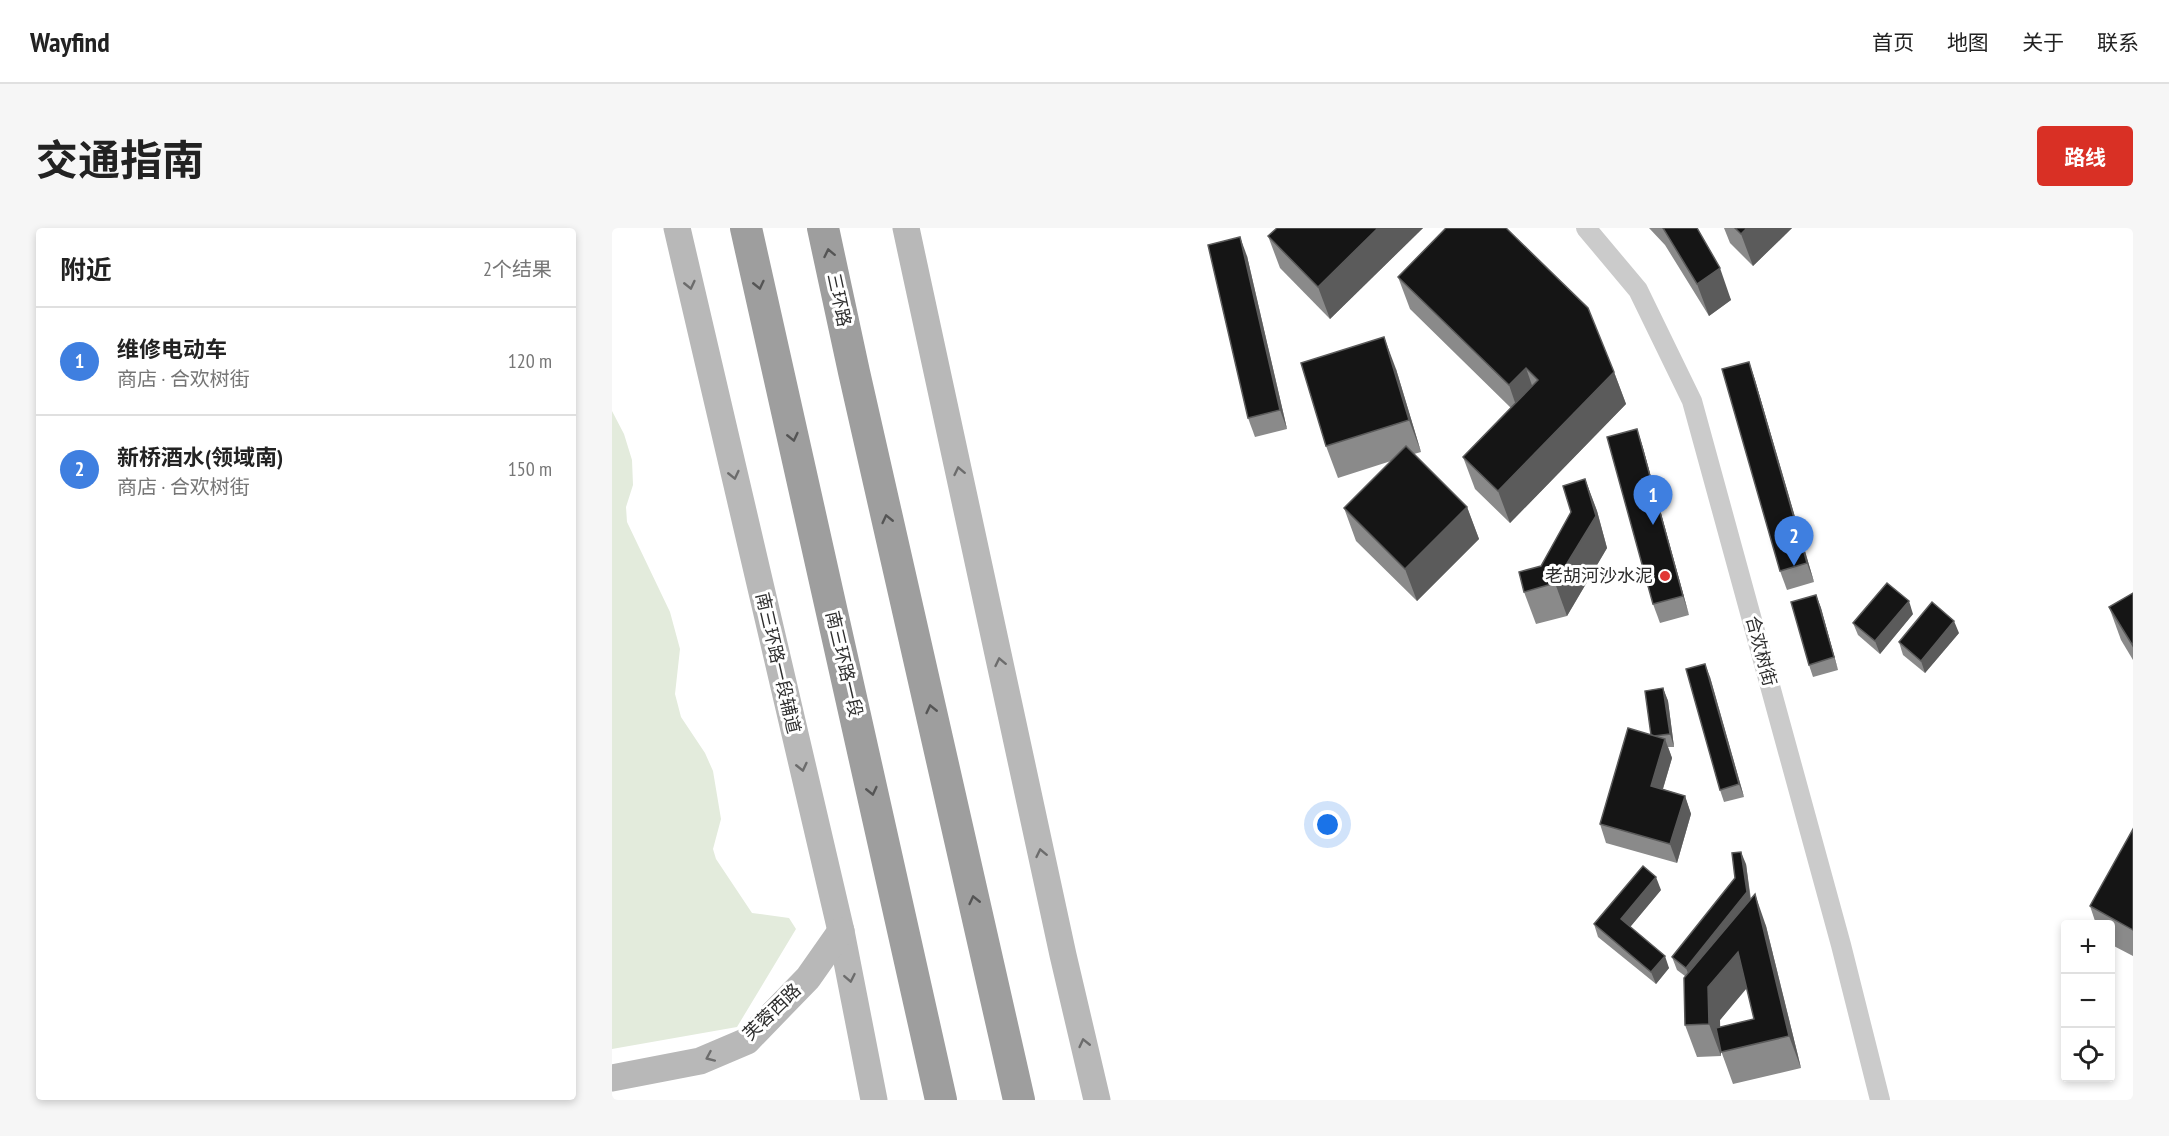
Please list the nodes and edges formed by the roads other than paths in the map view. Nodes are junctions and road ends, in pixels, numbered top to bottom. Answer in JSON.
{"nodes":[{"id":1,"x":677,"y":228,"type":"edge"},
{"id":2,"x":746,"y":228,"type":"edge"},
{"id":3,"x":824,"y":228,"type":"edge"},
{"id":4,"x":906,"y":228,"type":"edge"},
{"id":5,"x":1586,"y":228,"type":"edge"},
{"id":6,"x":902,"y":927,"type":"junction"},
{"id":7,"x":841,"y":931,"type":"junction"},
{"id":8,"x":612,"y":1078,"type":"edge"},
{"id":9,"x":1032,"y":1098,"type":"edge"},
{"id":10,"x":874,"y":1100,"type":"edge"},
{"id":11,"x":925,"y":1100,"type":"edge"},
{"id":12,"x":941,"y":1100,"type":"edge"},
{"id":13,"x":1097,"y":1100,"type":"edge"},
{"id":14,"x":1880,"y":1100,"type":"edge"}],
"edges":[{"from":1,"to":7,"type":"main road","name":"南三环路一段辅道","one_way":true},
{"from":2,"to":6,"type":"highway","name":"南三环路一段","one_way":true},
{"from":9,"to":3,"type":"highway","name":"三环路","one_way":true},
{"from":13,"to":4,"type":"main road","one_way":true},
{"from":5,"to":14,"type":"street","name":"合欢树街"},
{"from":6,"to":11,"type":"highway"},
{"from":6,"to":12,"type":"highway","name":"南三环路一段"},
{"from":7,"to":8,"type":"main road","name":"芙蓉西路","one_way":true},
{"from":7,"to":10,"type":"main road","name":"南三环路一段辅道","one_way":true}]}
